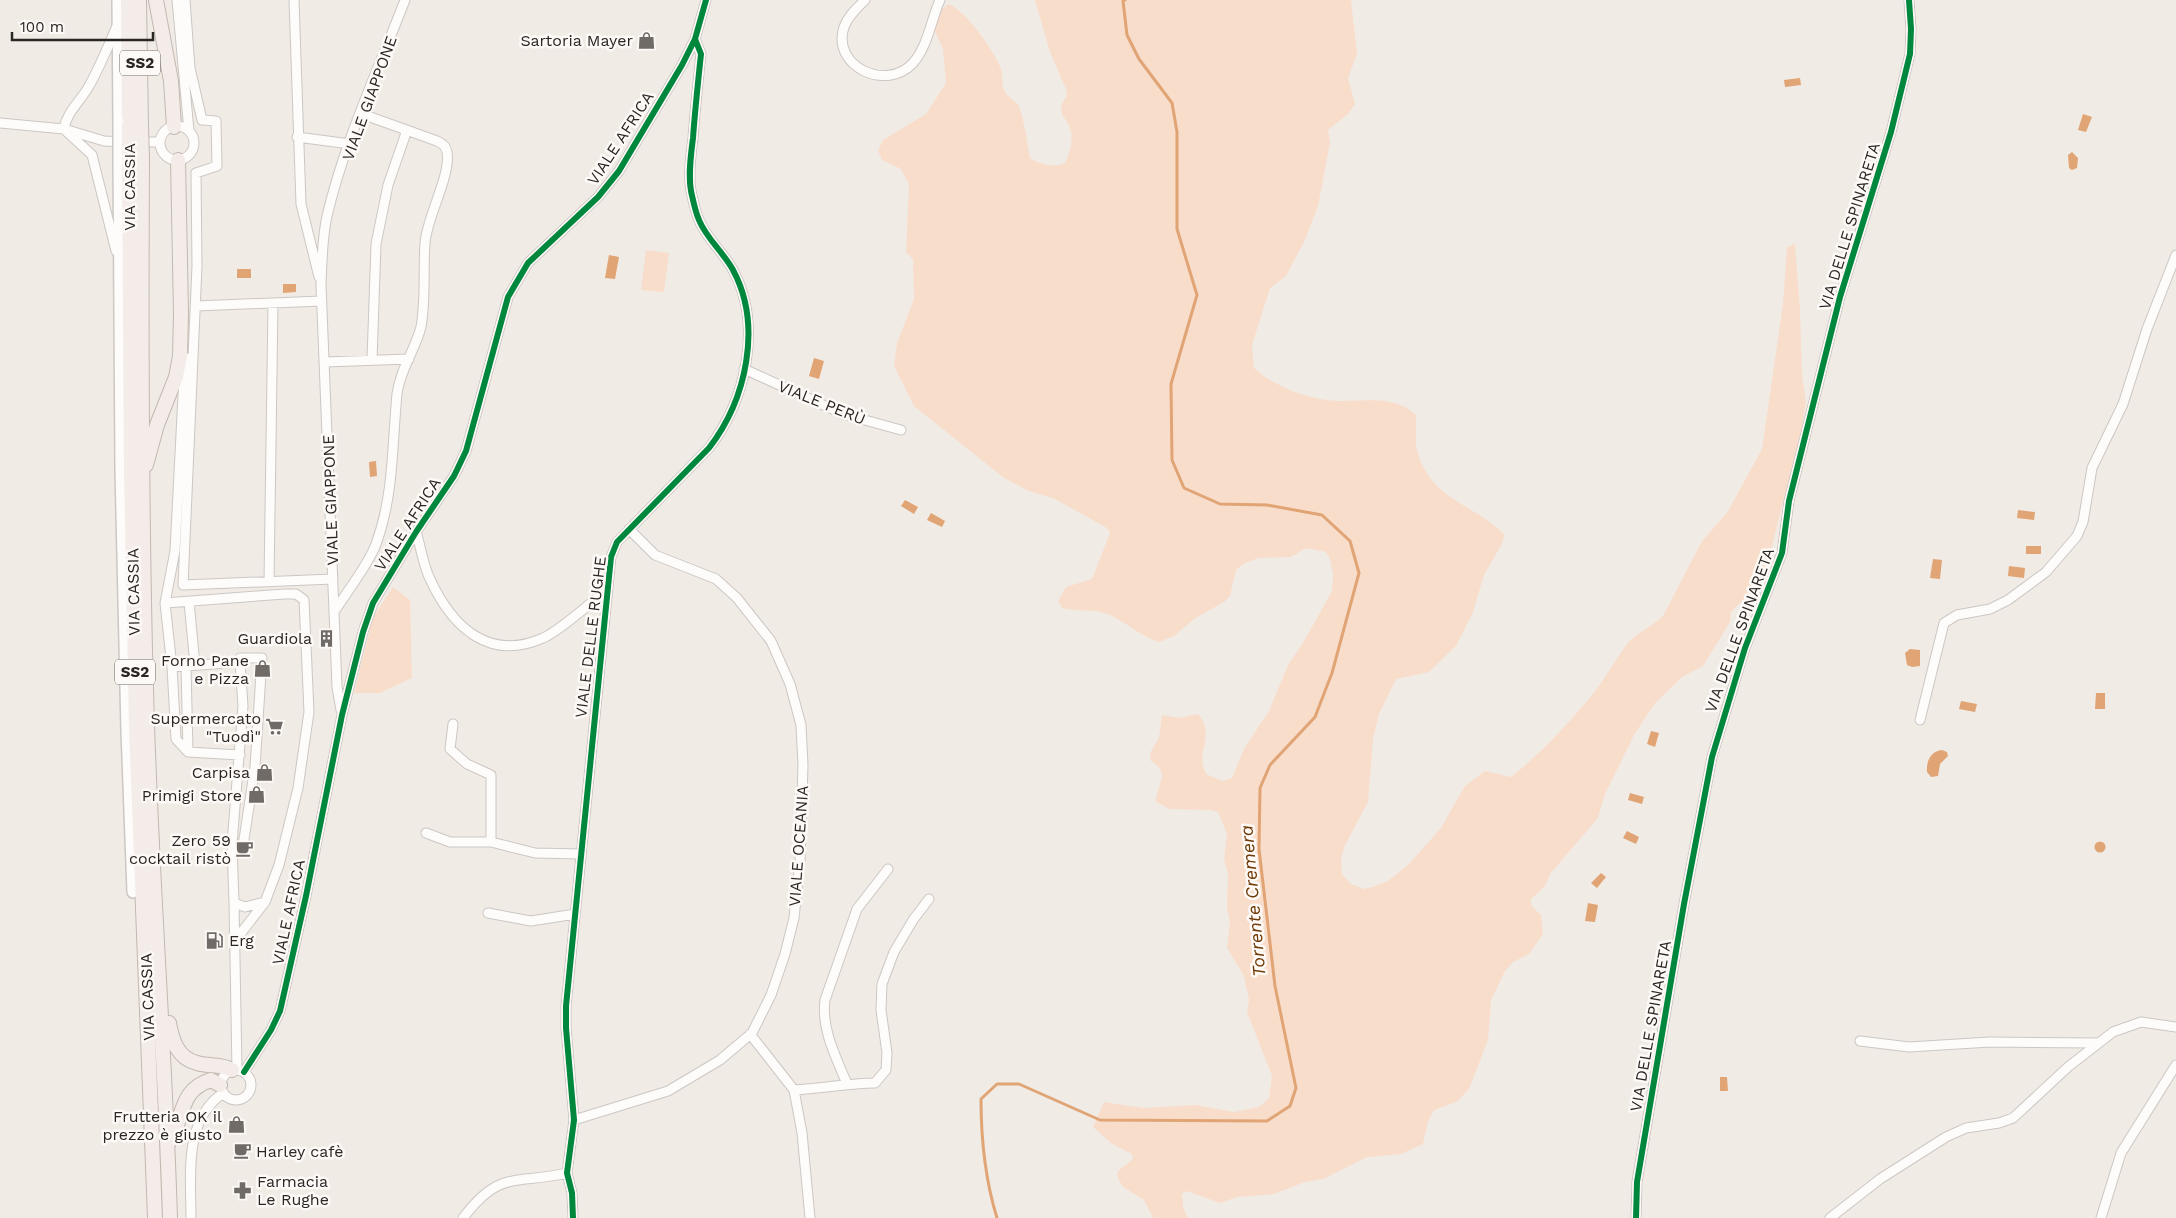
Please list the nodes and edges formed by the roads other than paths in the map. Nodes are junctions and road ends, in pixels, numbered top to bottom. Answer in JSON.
{"nodes":[{"id":1,"x":118,"y":0,"type":"edge"},
{"id":2,"x":128,"y":0,"type":"edge"},
{"id":3,"x":139,"y":0,"type":"edge"},
{"id":4,"x":156,"y":0,"type":"edge"},
{"id":5,"x":177,"y":0,"type":"edge"},
{"id":6,"x":185,"y":0,"type":"edge"},
{"id":7,"x":294,"y":0,"type":"edge"},
{"id":8,"x":405,"y":0,"type":"edge"},
{"id":9,"x":706,"y":0,"type":"edge"},
{"id":10,"x":865,"y":0,"type":"edge"},
{"id":11,"x":940,"y":0,"type":"edge"},
{"id":12,"x":1909,"y":0,"type":"edge"},
{"id":13,"x":118,"y":22,"type":"junction"},
{"id":14,"x":695,"y":39,"type":"junction"},
{"id":15,"x":362,"y":114,"type":"junction"},
{"id":16,"x":0,"y":123,"type":"edge"},
{"id":17,"x":130,"y":125,"type":"junction"},
{"id":18,"x":174,"y":126,"type":"junction"},
{"id":19,"x":64,"y":129,"type":"junction"},
{"id":20,"x":407,"y":130,"type":"junction"},
{"id":21,"x":189,"y":131,"type":"junction"},
{"id":22,"x":297,"y":137,"type":"junction"},
{"id":23,"x":104,"y":141,"type":"junction"},
{"id":24,"x":160,"y":142,"type":"junction"},
{"id":25,"x":350,"y":144,"type":"junction"},
{"id":26,"x":92,"y":156,"type":"junction"},
{"id":27,"x":130,"y":159,"type":"junction"},
{"id":28,"x":181,"y":159,"type":"junction"},
{"id":29,"x":2176,"y":255,"type":"edge"},
{"id":30,"x":121,"y":270,"type":"junction"},
{"id":31,"x":321,"y":285,"type":"junction"},
{"id":32,"x":322,"y":301,"type":"junction"},
{"id":33,"x":273,"y":303,"type":"junction"},
{"id":34,"x":196,"y":306,"type":"junction"},
{"id":35,"x":409,"y":359,"type":"junction"},
{"id":36,"x":372,"y":360,"type":"junction"},
{"id":37,"x":325,"y":362,"type":"junction"},
{"id":38,"x":744,"y":369,"type":"junction"},
{"id":39,"x":902,"y":430,"type":"dead end"},
{"id":40,"x":141,"y":472,"type":"junction"},
{"id":41,"x":629,"y":528,"type":"junction"},
{"id":42,"x":416,"y":532,"type":"junction"},
{"id":43,"x":333,"y":579,"type":"junction"},
{"id":44,"x":269,"y":582,"type":"junction"},
{"id":45,"x":607,"y":590,"type":"junction"},
{"id":46,"x":189,"y":602,"type":"junction"},
{"id":47,"x":165,"y":603,"type":"junction"},
{"id":48,"x":334,"y":612,"type":"junction"},
{"id":49,"x":240,"y":662,"type":"junction"},
{"id":50,"x":195,"y":665,"type":"junction"},
{"id":51,"x":186,"y":666,"type":"junction"},
{"id":52,"x":172,"y":667,"type":"junction"},
{"id":53,"x":342,"y":715,"type":"junction"},
{"id":54,"x":1920,"y":720,"type":"dead end"},
{"id":55,"x":453,"y":724,"type":"dead end"},
{"id":56,"x":188,"y":752,"type":"junction"},
{"id":57,"x":240,"y":755,"type":"junction"},
{"id":58,"x":426,"y":833,"type":"dead end"},
{"id":59,"x":491,"y":842,"type":"junction"},
{"id":60,"x":232,"y":844,"type":"junction"},
{"id":61,"x":581,"y":854,"type":"junction"},
{"id":62,"x":888,"y":869,"type":"dead end"},
{"id":63,"x":134,"y":892,"type":"joint"},
{"id":64,"x":929,"y":899,"type":"dead end"},
{"id":65,"x":234,"y":902,"type":"junction"},
{"id":66,"x":265,"y":902,"type":"junction"},
{"id":67,"x":488,"y":914,"type":"dead end"},
{"id":68,"x":575,"y":914,"type":"junction"},
{"id":69,"x":233,"y":942,"type":"junction"},
{"id":70,"x":161,"y":997,"type":"junction"},
{"id":71,"x":2176,"y":1027,"type":"edge"},
{"id":72,"x":750,"y":1034,"type":"junction"},
{"id":73,"x":1860,"y":1041,"type":"dead end"},
{"id":74,"x":2097,"y":1043,"type":"junction"},
{"id":75,"x":149,"y":1053,"type":"junction"},
{"id":76,"x":2176,"y":1065,"type":"edge"},
{"id":77,"x":238,"y":1071,"type":"junction"},
{"id":78,"x":847,"y":1084,"type":"junction"},
{"id":79,"x":222,"y":1089,"type":"junction"},
{"id":80,"x":794,"y":1090,"type":"junction"},
{"id":81,"x":574,"y":1120,"type":"junction"},
{"id":82,"x":168,"y":1145,"type":"junction"},
{"id":83,"x":567,"y":1173,"type":"junction"},
{"id":84,"x":155,"y":1218,"type":"edge"},
{"id":85,"x":170,"y":1218,"type":"edge"},
{"id":86,"x":191,"y":1218,"type":"edge"},
{"id":87,"x":463,"y":1218,"type":"edge"},
{"id":88,"x":573,"y":1218,"type":"edge"},
{"id":89,"x":810,"y":1218,"type":"edge"},
{"id":90,"x":1636,"y":1218,"type":"edge"},
{"id":91,"x":1830,"y":1218,"type":"edge"},
{"id":92,"x":2101,"y":1218,"type":"edge"}],
"edges":[{"from":1,"to":13,"type":"street"},
{"from":2,"to":17,"type":"highway","name":"VIA CASSIA","number":"SS2"},
{"from":3,"to":17,"type":"highway","name":"VIA CASSIA","number":"SS2"},
{"from":4,"to":18,"type":"highway"},
{"from":5,"to":21,"type":"street"},
{"from":6,"to":34,"type":"street"},
{"from":7,"to":22,"type":"street","name":"VIALE GIAPPONE"},
{"from":8,"to":15,"type":"street","name":"VIALE GIAPPONE"},
{"from":9,"to":14,"type":"street","name":"VIALE DELLE RUGHE"},
{"from":10,"to":11,"type":"street"},
{"from":12,"to":90,"type":"street","name":"VIA DELLE SPINARETA"},
{"from":13,"to":17,"type":"street"},
{"from":13,"to":19,"type":"street"},
{"from":14,"to":38,"type":"street","name":"VIALE DELLE RUGHE"},
{"from":14,"to":42,"type":"street","name":"VIALE AFRICA"},
{"from":15,"to":20,"type":"street"},
{"from":15,"to":25,"type":"street","name":"VIALE GIAPPONE"},
{"from":16,"to":19,"type":"street"},
{"from":17,"to":27,"type":"highway","name":"VIA CASSIA","number":"SS2","bridge":true},
{"from":18,"to":21,"type":"street"},
{"from":18,"to":24,"type":"street"},
{"from":19,"to":23,"type":"street"},
{"from":19,"to":26,"type":"street"},
{"from":20,"to":35,"type":"street"},
{"from":20,"to":36,"type":"street"},
{"from":21,"to":28,"type":"street"},
{"from":22,"to":25,"type":"street"},
{"from":22,"to":31,"type":"street","name":"VIALE GIAPPONE"},
{"from":23,"to":24,"type":"street"},
{"from":23,"to":26,"type":"street"},
{"from":24,"to":28,"type":"street"},
{"from":25,"to":31,"type":"street","name":"VIALE GIAPPONE"},
{"from":26,"to":30,"type":"street"},
{"from":27,"to":30,"type":"street"},
{"from":27,"to":40,"type":"highway","name":"VIA CASSIA","number":"SS2"},
{"from":27,"to":75,"type":"highway","name":"VIA CASSIA","number":"SS2"},
{"from":28,"to":40,"type":"highway"},
{"from":28,"to":47,"type":"street"},
{"from":29,"to":54,"type":"street"},
{"from":30,"to":63,"type":"street"},
{"from":31,"to":32,"type":"street","name":"VIALE GIAPPONE"},
{"from":32,"to":33,"type":"street"},
{"from":32,"to":37,"type":"street","name":"VIALE GIAPPONE"},
{"from":33,"to":34,"type":"street"},
{"from":33,"to":44,"type":"street"},
{"from":34,"to":44,"type":"street"},
{"from":35,"to":36,"type":"street"},
{"from":35,"to":48,"type":"street"},
{"from":36,"to":37,"type":"street"},
{"from":37,"to":43,"type":"street","name":"VIALE GIAPPONE"},
{"from":38,"to":39,"type":"street","name":"VIALE PERÙ"},
{"from":38,"to":41,"type":"street","name":"VIALE DELLE RUGHE"},
{"from":40,"to":70,"type":"highway","name":"VIA CASSIA","number":"SS2"},
{"from":41,"to":45,"type":"street","name":"VIALE DELLE RUGHE"},
{"from":41,"to":72,"type":"street","name":"VIALE OCEANIA"},
{"from":42,"to":45,"type":"street"},
{"from":42,"to":53,"type":"street","name":"VIALE AFRICA"},
{"from":43,"to":44,"type":"street"},
{"from":43,"to":48,"type":"street","name":"VIALE GIAPPONE"},
{"from":45,"to":61,"type":"street","name":"VIALE DELLE RUGHE"},
{"from":46,"to":47,"type":"street"},
{"from":46,"to":50,"type":"street"},
{"from":46,"to":66,"type":"street","name":"VIALE AFRICA"},
{"from":47,"to":52,"type":"street"},
{"from":48,"to":53,"type":"street","name":"VIALE GIAPPONE"},
{"from":49,"to":50,"type":"street"},
{"from":49,"to":57,"type":"street"},
{"from":49,"to":60,"type":"street"},
{"from":50,"to":51,"type":"street"},
{"from":51,"to":52,"type":"street"},
{"from":51,"to":56,"type":"street"},
{"from":52,"to":56,"type":"street"},
{"from":53,"to":77,"type":"street","name":"VIALE AFRICA"},
{"from":55,"to":59,"type":"street"},
{"from":56,"to":57,"type":"street"},
{"from":57,"to":60,"type":"street"},
{"from":58,"to":59,"type":"street"},
{"from":59,"to":61,"type":"street"},
{"from":60,"to":65,"type":"street"},
{"from":61,"to":68,"type":"street","name":"VIALE DELLE RUGHE"},
{"from":62,"to":78,"type":"street"},
{"from":63,"to":75,"type":"highway"},
{"from":64,"to":78,"type":"street"},
{"from":65,"to":66,"type":"street","name":"VIALE AFRICA"},
{"from":65,"to":69,"type":"street"},
{"from":66,"to":69,"type":"street"},
{"from":67,"to":68,"type":"street"},
{"from":68,"to":81,"type":"street","name":"VIALE DELLE RUGHE"},
{"from":69,"to":77,"type":"street"},
{"from":70,"to":77,"type":"highway"},
{"from":70,"to":82,"type":"highway","name":"VIA CASSIA","number":"SS2"},
{"from":71,"to":74,"type":"street"},
{"from":72,"to":80,"type":"street"},
{"from":72,"to":81,"type":"street","name":"VIALE OCEANIA"},
{"from":73,"to":74,"type":"street"},
{"from":74,"to":91,"type":"street"},
{"from":75,"to":84,"type":"highway","name":"VIA CASSIA","number":"SS2"},
{"from":76,"to":92,"type":"street"},
{"from":77,"to":79,"type":"street","name":"VIALE AFRICA"},
{"from":77,"to":79,"type":"street"},
{"from":78,"to":80,"type":"street"},
{"from":79,"to":82,"type":"highway"},
{"from":79,"to":86,"type":"street","name":"VIALE AFRICA"},
{"from":80,"to":89,"type":"street"},
{"from":81,"to":83,"type":"street","name":"VIALE DELLE RUGHE"},
{"from":82,"to":85,"type":"highway","name":"VIA CASSIA"},
{"from":83,"to":87,"type":"street"},
{"from":83,"to":88,"type":"street","name":"VIALE DELLE RUGHE"}]}
